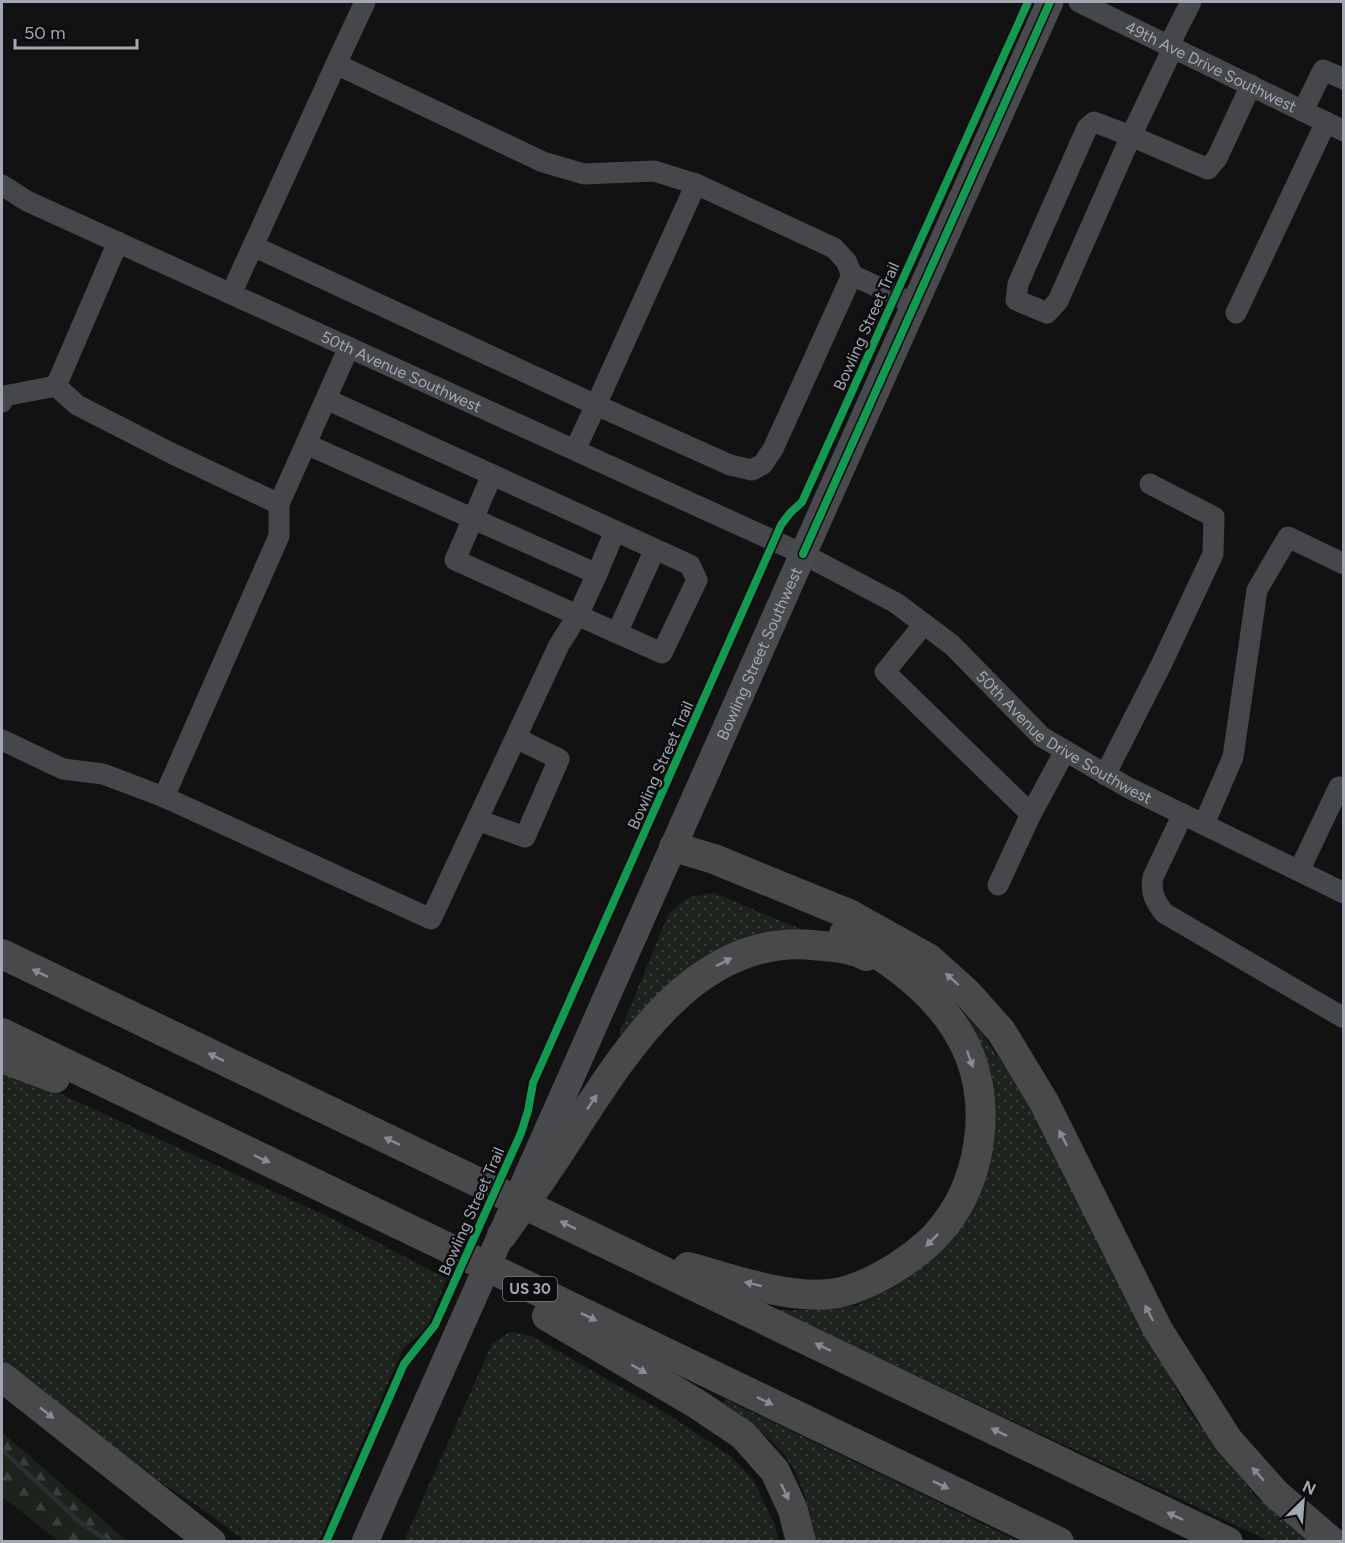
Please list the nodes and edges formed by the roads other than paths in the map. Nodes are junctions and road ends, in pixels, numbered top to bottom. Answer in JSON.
{"nodes":[{"id":1,"x":365,"y":2,"type":"edge"},
{"id":2,"x":1050,"y":2,"type":"edge"},
{"id":3,"x":1078,"y":2,"type":"edge"},
{"id":4,"x":1191,"y":2,"type":"edge"},
{"id":5,"x":1171,"y":47,"type":"junction"},
{"id":6,"x":336,"y":64,"type":"junction"},
{"id":7,"x":1344,"y":79,"type":"edge"},
{"id":8,"x":1251,"y":86,"type":"junction"},
{"id":9,"x":1303,"y":111,"type":"junction"},
{"id":10,"x":1335,"y":126,"type":"edge"},
{"id":11,"x":1131,"y":136,"type":"junction"},
{"id":12,"x":696,"y":184,"type":"junction"},
{"id":13,"x":2,"y":185,"type":"edge"},
{"id":14,"x":118,"y":242,"type":"junction"},
{"id":15,"x":253,"y":246,"type":"junction"},
{"id":16,"x":852,"y":275,"type":"junction"},
{"id":17,"x":231,"y":294,"type":"junction"},
{"id":18,"x":914,"y":304,"type":"junction"},
{"id":19,"x":1236,"y":313,"type":"dead end"},
{"id":20,"x":349,"y":347,"type":"junction"},
{"id":21,"x":56,"y":387,"type":"junction"},
{"id":22,"x":326,"y":399,"type":"junction"},
{"id":23,"x":2,"y":402,"type":"edge"},
{"id":24,"x":596,"y":405,"type":"junction"},
{"id":25,"x":306,"y":444,"type":"junction"},
{"id":26,"x":575,"y":450,"type":"junction"},
{"id":27,"x":492,"y":475,"type":"junction"},
{"id":28,"x":1150,"y":484,"type":"dead end"},
{"id":29,"x":279,"y":504,"type":"junction"},
{"id":30,"x":472,"y":519,"type":"junction"},
{"id":31,"x":615,"y":531,"type":"junction"},
{"id":32,"x":655,"y":549,"type":"junction"},
{"id":33,"x":803,"y":554,"type":"junction"},
{"id":34,"x":1344,"y":564,"type":"edge"},
{"id":35,"x":597,"y":574,"type":"junction"},
{"id":36,"x":578,"y":615,"type":"junction"},
{"id":37,"x":924,"y":624,"type":"junction"},
{"id":38,"x":617,"y":633,"type":"junction"},
{"id":39,"x":516,"y":738,"type":"junction"},
{"id":40,"x":2,"y":740,"type":"edge"},
{"id":41,"x":1065,"y":751,"type":"junction"},
{"id":42,"x":1105,"y":775,"type":"junction"},
{"id":43,"x":1339,"y":787,"type":"dead end"},
{"id":44,"x":164,"y":797,"type":"junction"},
{"id":45,"x":1031,"y":814,"type":"junction"},
{"id":46,"x":1183,"y":814,"type":"junction"},
{"id":47,"x":477,"y":820,"type":"junction"},
{"id":48,"x":1204,"y":824,"type":"junction"},
{"id":49,"x":674,"y":847,"type":"junction"},
{"id":50,"x":1299,"y":871,"type":"junction"},
{"id":51,"x":998,"y":885,"type":"dead end"},
{"id":52,"x":1344,"y":893,"type":"edge"},
{"id":53,"x":2,"y":954,"type":"edge"},
{"id":54,"x":911,"y":979,"type":"junction"},
{"id":55,"x":1344,"y":1017,"type":"edge"},
{"id":56,"x":2,"y":1034,"type":"edge"},
{"id":57,"x":2,"y":1058,"type":"edge"},
{"id":58,"x":231,"y":1144,"type":"junction"},
{"id":59,"x":551,"y":1147,"type":"junction"},
{"id":60,"x":334,"y":1193,"type":"junction"},
{"id":61,"x":502,"y":1235,"type":"joint"},
{"id":62,"x":621,"y":1250,"type":"junction"},
{"id":63,"x":2,"y":1377,"type":"edge"},
{"id":64,"x":211,"y":1542,"type":"edge"},
{"id":65,"x":365,"y":1542,"type":"edge"},
{"id":66,"x":801,"y":1542,"type":"edge"},
{"id":67,"x":1059,"y":1542,"type":"edge"},
{"id":68,"x":1228,"y":1542,"type":"edge"},
{"id":69,"x":1332,"y":1542,"type":"edge"}],
"edges":[{"from":1,"to":6,"type":"street"},
{"from":2,"to":18,"type":"main road","name":"Bowling Street Southwest"},
{"from":3,"to":5,"type":"street","name":"49th Ave Drive Southwest"},
{"from":4,"to":5,"type":"street"},
{"from":5,"to":8,"type":"street","name":"49th Ave Drive Southwest"},
{"from":5,"to":11,"type":"street"},
{"from":6,"to":12,"type":"street"},
{"from":6,"to":15,"type":"street"},
{"from":7,"to":9,"type":"street"},
{"from":8,"to":9,"type":"street","name":"49th Ave Drive Southwest"},
{"from":8,"to":11,"type":"street"},
{"from":9,"to":10,"type":"street","name":"49th Ave Drive Southwest"},
{"from":10,"to":19,"type":"street"},
{"from":11,"to":11,"type":"street"},
{"from":12,"to":16,"type":"street"},
{"from":12,"to":24,"type":"street"},
{"from":13,"to":14,"type":"street","name":"50th Avenue Southwest"},
{"from":14,"to":17,"type":"street","name":"50th Avenue Southwest"},
{"from":14,"to":21,"type":"street"},
{"from":15,"to":17,"type":"street"},
{"from":15,"to":24,"type":"street"},
{"from":16,"to":18,"type":"street"},
{"from":16,"to":24,"type":"street"},
{"from":17,"to":20,"type":"street","name":"50th Avenue Southwest"},
{"from":18,"to":33,"type":"main road","name":"Bowling Street Southwest"},
{"from":20,"to":22,"type":"street"},
{"from":20,"to":26,"type":"street","name":"50th Avenue Southwest"},
{"from":21,"to":23,"type":"street"},
{"from":21,"to":29,"type":"street"},
{"from":22,"to":25,"type":"street"},
{"from":22,"to":27,"type":"street"},
{"from":24,"to":26,"type":"street"},
{"from":25,"to":29,"type":"street"},
{"from":25,"to":30,"type":"street"},
{"from":26,"to":33,"type":"street","name":"50th Avenue Southwest"},
{"from":27,"to":30,"type":"street"},
{"from":27,"to":31,"type":"street"},
{"from":28,"to":42,"type":"street"},
{"from":29,"to":44,"type":"street"},
{"from":30,"to":35,"type":"street"},
{"from":30,"to":36,"type":"street"},
{"from":31,"to":32,"type":"street"},
{"from":31,"to":35,"type":"street"},
{"from":32,"to":38,"type":"street"},
{"from":32,"to":38,"type":"street"},
{"from":33,"to":37,"type":"street","name":"50th Avenue Drive Southwest"},
{"from":33,"to":49,"type":"main road","name":"Bowling Street Southwest"},
{"from":34,"to":48,"type":"street"},
{"from":35,"to":36,"type":"street"},
{"from":36,"to":38,"type":"street"},
{"from":36,"to":39,"type":"street"},
{"from":37,"to":41,"type":"street","name":"50th Avenue Drive Southwest"},
{"from":37,"to":45,"type":"street"},
{"from":39,"to":47,"type":"street"},
{"from":39,"to":47,"type":"street"},
{"from":40,"to":44,"type":"street"},
{"from":41,"to":42,"type":"street","name":"50th Avenue Drive Southwest"},
{"from":41,"to":45,"type":"street"},
{"from":42,"to":46,"type":"street","name":"50th Avenue Drive Southwest"},
{"from":43,"to":50,"type":"street"},
{"from":44,"to":47,"type":"street"},
{"from":45,"to":51,"type":"street"},
{"from":46,"to":48,"type":"street","name":"50th Avenue Drive Southwest"},
{"from":46,"to":55,"type":"street"},
{"from":48,"to":50,"type":"street","name":"50th Avenue Drive Southwest"},
{"from":49,"to":54,"type":"highway"},
{"from":49,"to":59,"type":"main road","name":"Bowling Street Southwest"},
{"from":69,"to":49,"type":"highway","one_way":true},
{"from":50,"to":52,"type":"street","name":"50th Avenue Drive Southwest"},
{"from":62,"to":53,"type":"highway","one_way":true},
{"from":59,"to":54,"type":"highway","one_way":true},
{"from":54,"to":62,"type":"highway","one_way":true},
{"from":56,"to":58,"type":"highway","number":"US 30"},
{"from":57,"to":58,"type":"highway"},
{"from":58,"to":60,"type":"highway","number":"US 30","one_way":true},
{"from":59,"to":61,"type":"highway"},
{"from":60,"to":66,"type":"highway","one_way":true},
{"from":60,"to":67,"type":"highway","number":"US 30","one_way":true},
{"from":61,"to":65,"type":"main road"},
{"from":68,"to":62,"type":"highway","one_way":true},
{"from":63,"to":64,"type":"highway","one_way":true}]}
